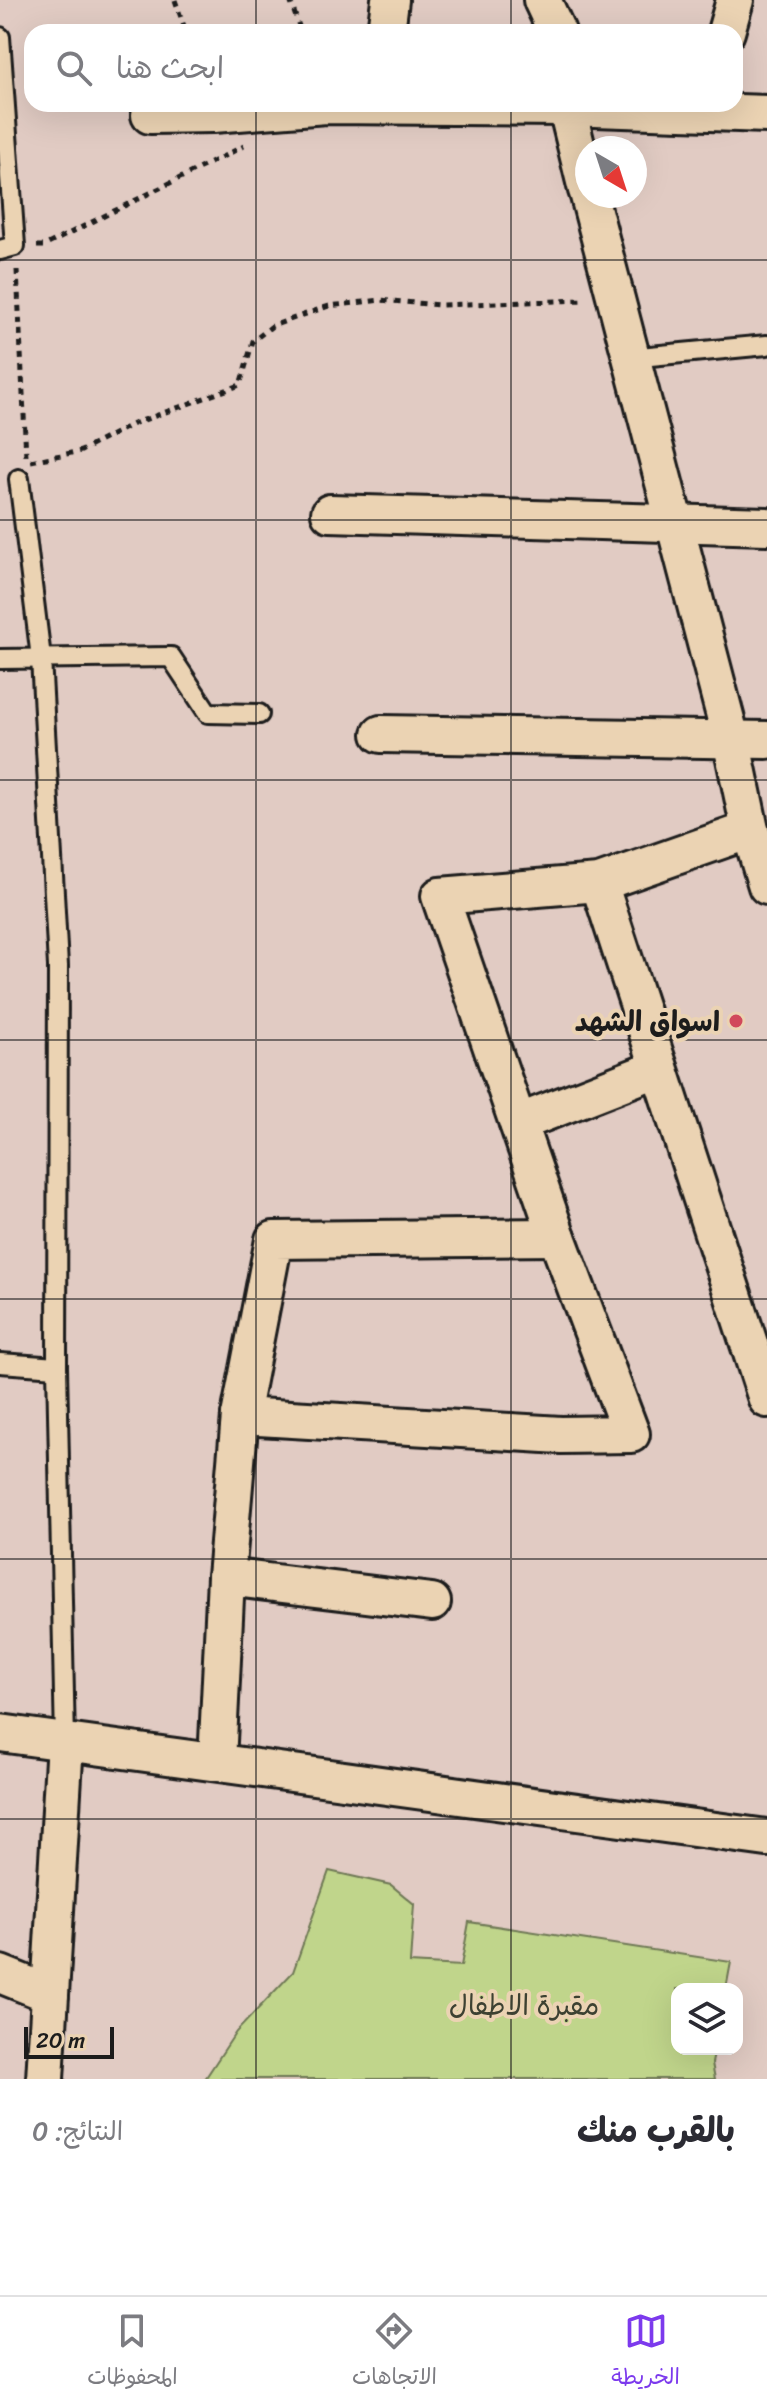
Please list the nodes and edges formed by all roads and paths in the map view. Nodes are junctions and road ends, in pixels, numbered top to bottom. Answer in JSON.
{"nodes":[{"id":1,"x":175,"y":0,"type":"edge"},
{"id":2,"x":290,"y":0,"type":"edge"},
{"id":3,"x":390,"y":0,"type":"edge"},
{"id":4,"x":542,"y":0,"type":"edge"},
{"id":5,"x":735,"y":0,"type":"edge"},
{"id":6,"x":183,"y":24,"type":"edge"},
{"id":7,"x":298,"y":24,"type":"edge"},
{"id":8,"x":387,"y":24,"type":"edge"},
{"id":9,"x":553,"y":24,"type":"edge"},
{"id":10,"x":728,"y":24,"type":"edge"},
{"id":11,"x":0,"y":37,"type":"edge"},
{"id":12,"x":238,"y":112,"type":"edge"},
{"id":13,"x":568,"y":112,"type":"edge"},
{"id":14,"x":743,"y":112,"type":"edge"},
{"id":15,"x":767,"y":114,"type":"edge"},
{"id":16,"x":150,"y":115,"type":"dead end"},
{"id":17,"x":256,"y":140,"type":"dead end"},
{"id":18,"x":575,"y":141,"type":"edge"},
{"id":19,"x":592,"y":208,"type":"edge"},
{"id":20,"x":8,"y":248,"type":"edge"},
{"id":21,"x":614,"y":299,"type":"junction"},
{"id":22,"x":767,"y":345,"type":"edge"},
{"id":23,"x":629,"y":358,"type":"junction"},
{"id":24,"x":19,"y":479,"type":"dead end"},
{"id":25,"x":330,"y":513,"type":"dead end"},
{"id":26,"x":674,"y":522,"type":"junction"},
{"id":27,"x":767,"y":526,"type":"edge"},
{"id":28,"x":41,"y":658,"type":"junction"},
{"id":29,"x":0,"y":659,"type":"edge"},
{"id":30,"x":259,"y":714,"type":"dead end"},
{"id":31,"x":381,"y":734,"type":"dead end"},
{"id":32,"x":731,"y":739,"type":"junction"},
{"id":33,"x":767,"y":740,"type":"edge"},
{"id":34,"x":750,"y":830,"type":"junction"},
{"id":35,"x":599,"y":883,"type":"junction"},
{"id":36,"x":767,"y":886,"type":"edge"},
{"id":37,"x":659,"y":1068,"type":"junction"},
{"id":38,"x":518,"y":1123,"type":"junction"},
{"id":39,"x":557,"y":1237,"type":"junction"},
{"id":40,"x":0,"y":1363,"type":"edge"},
{"id":41,"x":57,"y":1367,"type":"junction"},
{"id":42,"x":767,"y":1399,"type":"edge"},
{"id":43,"x":240,"y":1416,"type":"junction"},
{"id":44,"x":226,"y":1577,"type":"junction"},
{"id":45,"x":432,"y":1602,"type":"dead end"},
{"id":46,"x":0,"y":1733,"type":"edge"},
{"id":47,"x":65,"y":1742,"type":"junction"},
{"id":48,"x":217,"y":1762,"type":"junction"},
{"id":49,"x":767,"y":1838,"type":"edge"},
{"id":50,"x":0,"y":1974,"type":"edge"},
{"id":51,"x":50,"y":1994,"type":"junction"},
{"id":52,"x":45,"y":2079,"type":"edge"}],
"edges":[{"from":1,"to":6,"type":"path"},
{"from":2,"to":7,"type":"path"},
{"from":3,"to":8,"type":"street"},
{"from":4,"to":9,"type":"street"},
{"from":5,"to":10,"type":"street"},
{"from":11,"to":20,"type":"lane"},
{"from":12,"to":16,"type":"street"},
{"from":13,"to":18,"type":"street"},
{"from":14,"to":15,"type":"street"},
{"from":17,"to":20,"type":"path"},
{"from":19,"to":21,"type":"street"},
{"from":20,"to":21,"type":"path"},
{"from":21,"to":23,"type":"street"},
{"from":22,"to":23,"type":"lane"},
{"from":23,"to":26,"type":"street"},
{"from":24,"to":28,"type":"lane"},
{"from":25,"to":26,"type":"street"},
{"from":26,"to":27,"type":"street"},
{"from":26,"to":32,"type":"street"},
{"from":28,"to":29,"type":"lane"},
{"from":28,"to":30,"type":"lane"},
{"from":28,"to":41,"type":"lane"},
{"from":31,"to":32,"type":"street"},
{"from":32,"to":33,"type":"street"},
{"from":32,"to":34,"type":"street"},
{"from":34,"to":35,"type":"street"},
{"from":34,"to":36,"type":"street"},
{"from":35,"to":37,"type":"street"},
{"from":35,"to":38,"type":"street"},
{"from":37,"to":38,"type":"street"},
{"from":37,"to":42,"type":"street"},
{"from":38,"to":39,"type":"street"},
{"from":39,"to":43,"type":"street"},
{"from":39,"to":43,"type":"street"},
{"from":40,"to":41,"type":"lane"},
{"from":41,"to":47,"type":"lane"},
{"from":43,"to":44,"type":"street"},
{"from":44,"to":45,"type":"street"},
{"from":44,"to":48,"type":"street"},
{"from":46,"to":47,"type":"street"},
{"from":47,"to":48,"type":"street"},
{"from":47,"to":51,"type":"street"},
{"from":48,"to":49,"type":"street"},
{"from":50,"to":51,"type":"street"},
{"from":51,"to":52,"type":"street"}]}
